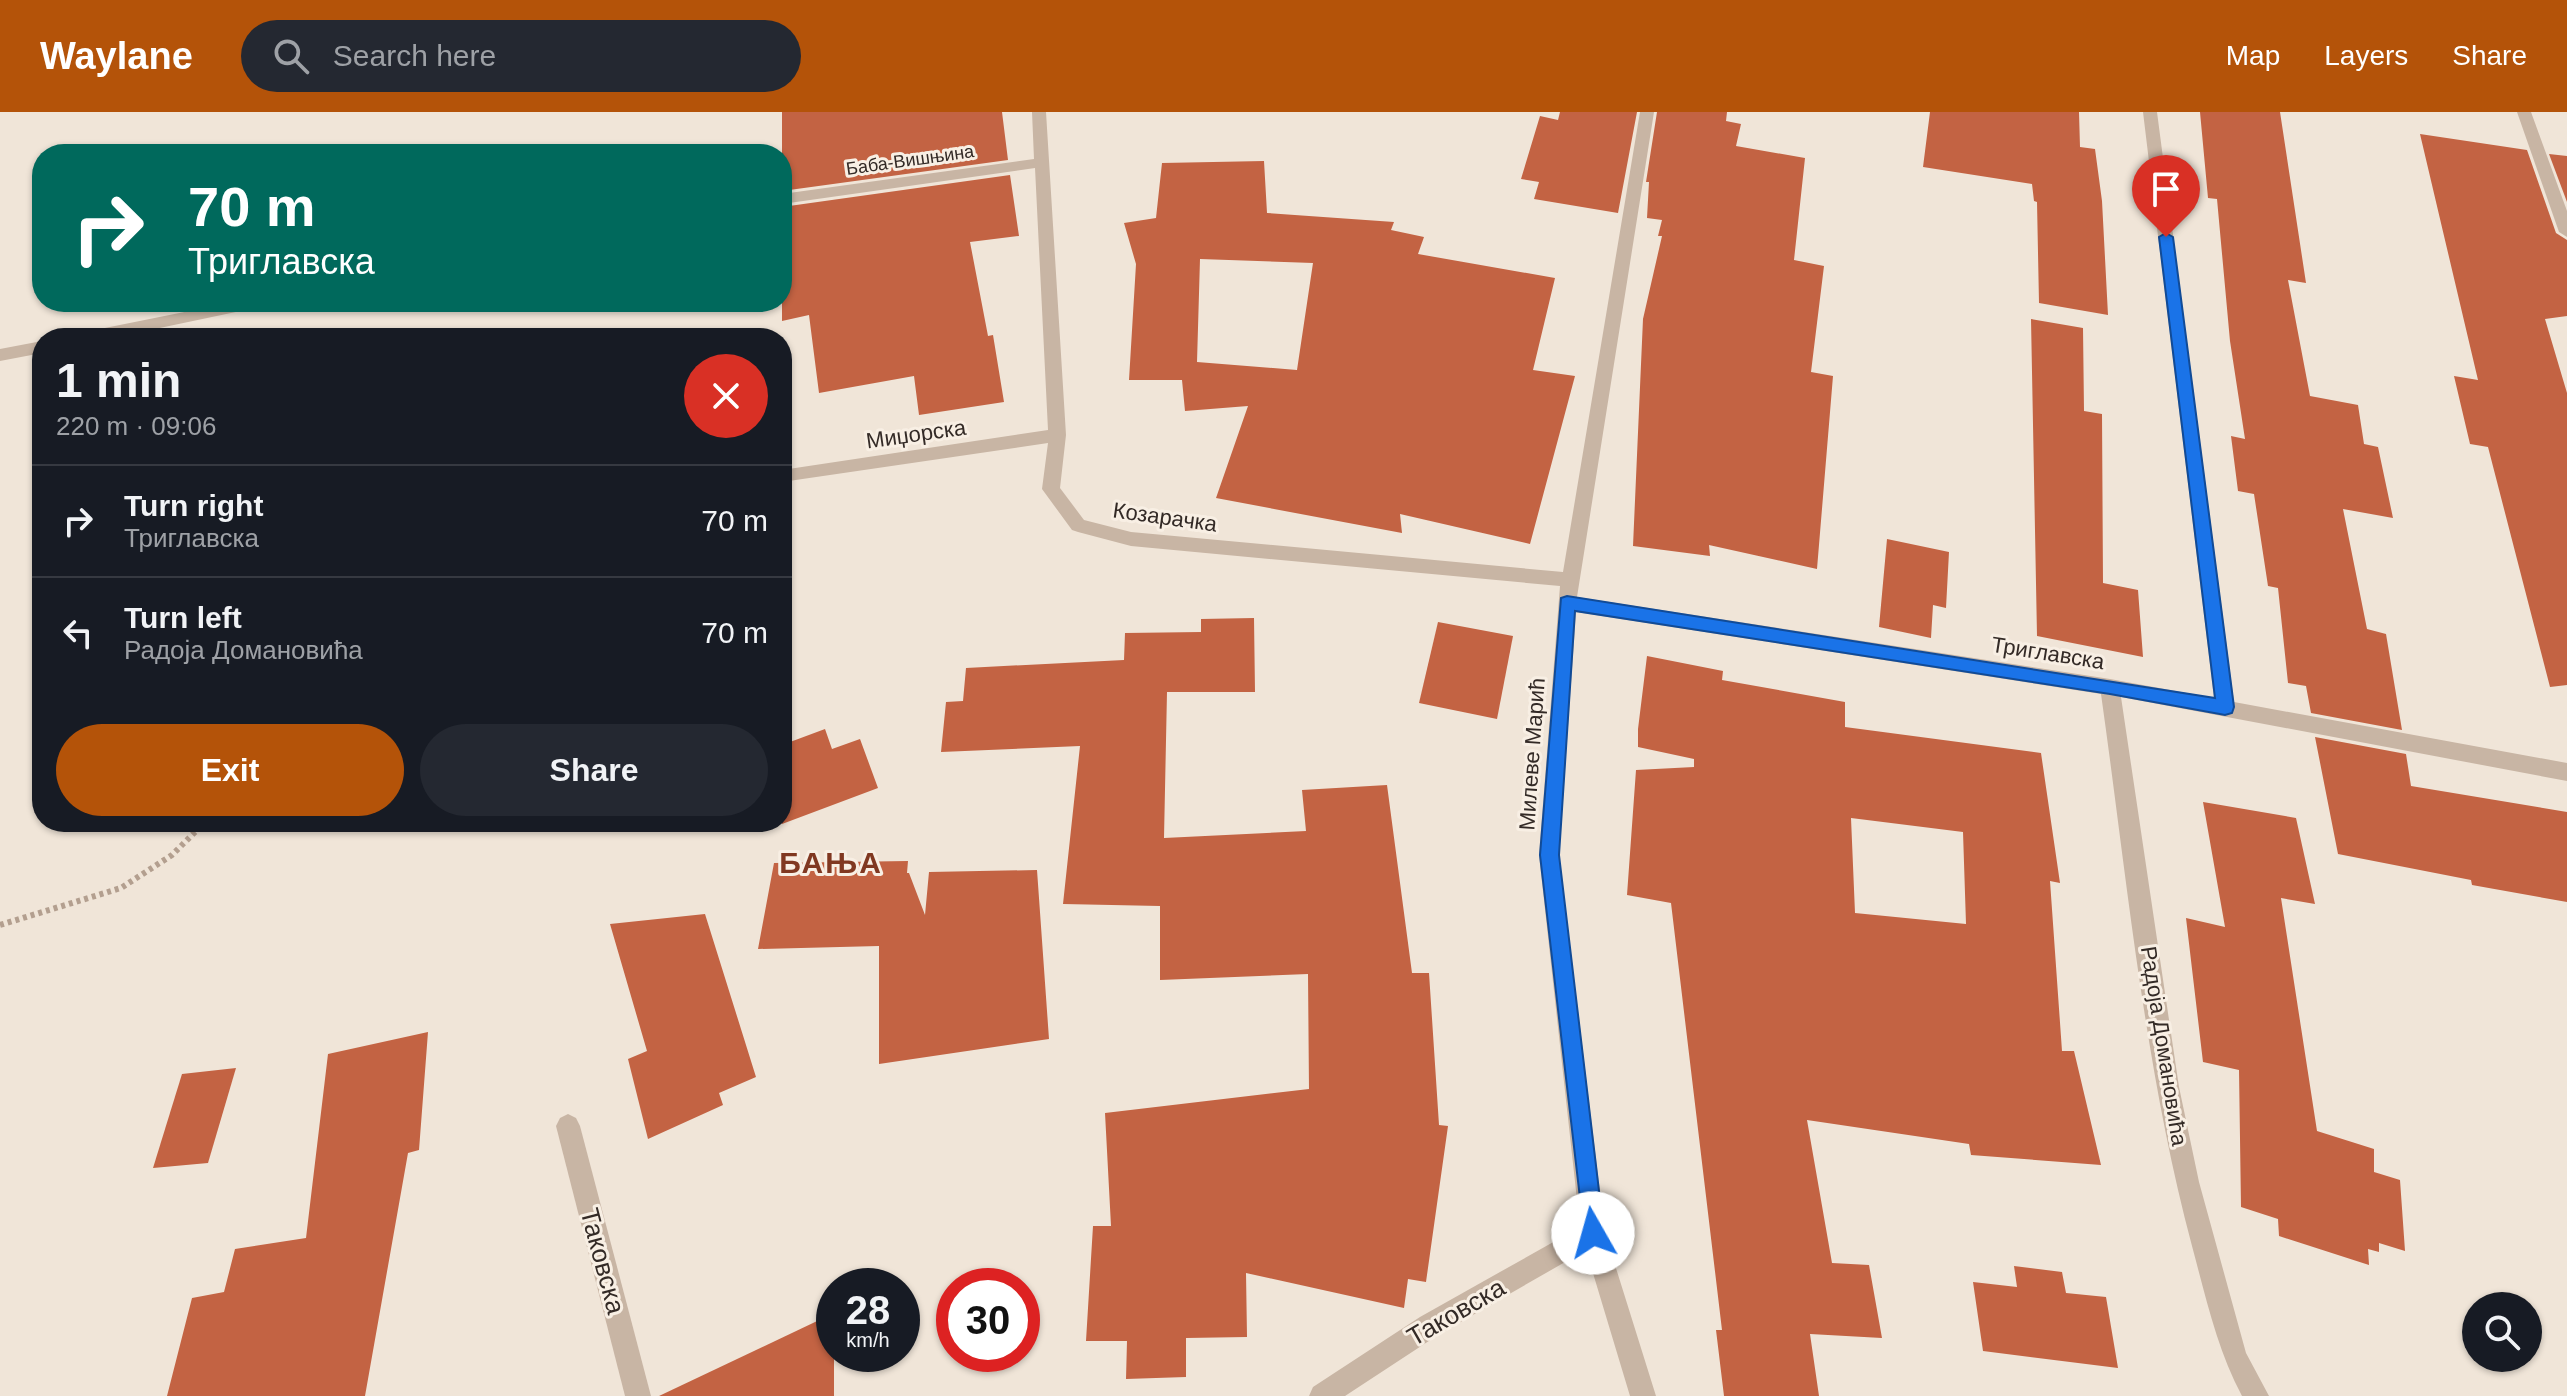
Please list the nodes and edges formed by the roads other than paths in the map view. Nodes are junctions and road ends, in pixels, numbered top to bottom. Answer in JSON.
{"nodes":[{"id":1,"x":1039,"y":112,"type":"edge"},
{"id":2,"x":1647,"y":112,"type":"edge"},
{"id":3,"x":2150,"y":112,"type":"edge"},
{"id":4,"x":2524,"y":112,"type":"edge"},
{"id":5,"x":1043,"y":162,"type":"junction"},
{"id":6,"x":792,"y":198,"type":"edge"},
{"id":7,"x":2567,"y":232,"type":"edge"},
{"id":8,"x":211,"y":312,"type":"edge"},
{"id":9,"x":134,"y":328,"type":"edge"},
{"id":10,"x":32,"y":349,"type":"edge"},
{"id":11,"x":0,"y":355,"type":"edge"},
{"id":12,"x":1057,"y":435,"type":"junction"},
{"id":13,"x":792,"y":475,"type":"edge"},
{"id":14,"x":1571,"y":580,"type":"junction"},
{"id":15,"x":1567,"y":603,"type":"junction"},
{"id":16,"x":2110,"y":687,"type":"junction"},
{"id":17,"x":2225,"y":707,"type":"junction"},
{"id":18,"x":2567,"y":772,"type":"edge"},
{"id":19,"x":568,"y":1126,"type":"dead end"},
{"id":20,"x":1593,"y":1233,"type":"junction"},
{"id":21,"x":638,"y":1396,"type":"edge"},
{"id":22,"x":1322,"y":1396,"type":"edge"},
{"id":23,"x":1643,"y":1396,"type":"edge"},
{"id":24,"x":2256,"y":1396,"type":"edge"}],
"edges":[{"from":1,"to":5,"type":"street","name":"Козарачка"},
{"from":2,"to":14,"type":"street","name":"Милеве Марић"},
{"from":3,"to":17,"type":"street"},
{"from":4,"to":7,"type":"street"},
{"from":5,"to":6,"type":"street","name":"Баба-Вишњина"},
{"from":5,"to":12,"type":"street","name":"Козарачка"},
{"from":8,"to":9,"type":"street"},
{"from":10,"to":11,"type":"street"},
{"from":12,"to":13,"type":"street","name":"Миџорска"},
{"from":12,"to":14,"type":"street","name":"Козарачка"},
{"from":14,"to":15,"type":"street","name":"Милеве Марић"},
{"from":15,"to":16,"type":"street","name":"Триглавска"},
{"from":15,"to":20,"type":"street","name":"Милеве Марић"},
{"from":16,"to":17,"type":"street","name":"Триглавска"},
{"from":16,"to":24,"type":"street","name":"Радоја Домановића"},
{"from":17,"to":18,"type":"street","name":"Триглавска"},
{"from":19,"to":21,"type":"street","name":"Таковска"},
{"from":20,"to":22,"type":"street","name":"Таковска"},
{"from":20,"to":23,"type":"street","name":"Милеве Марић"}]}
